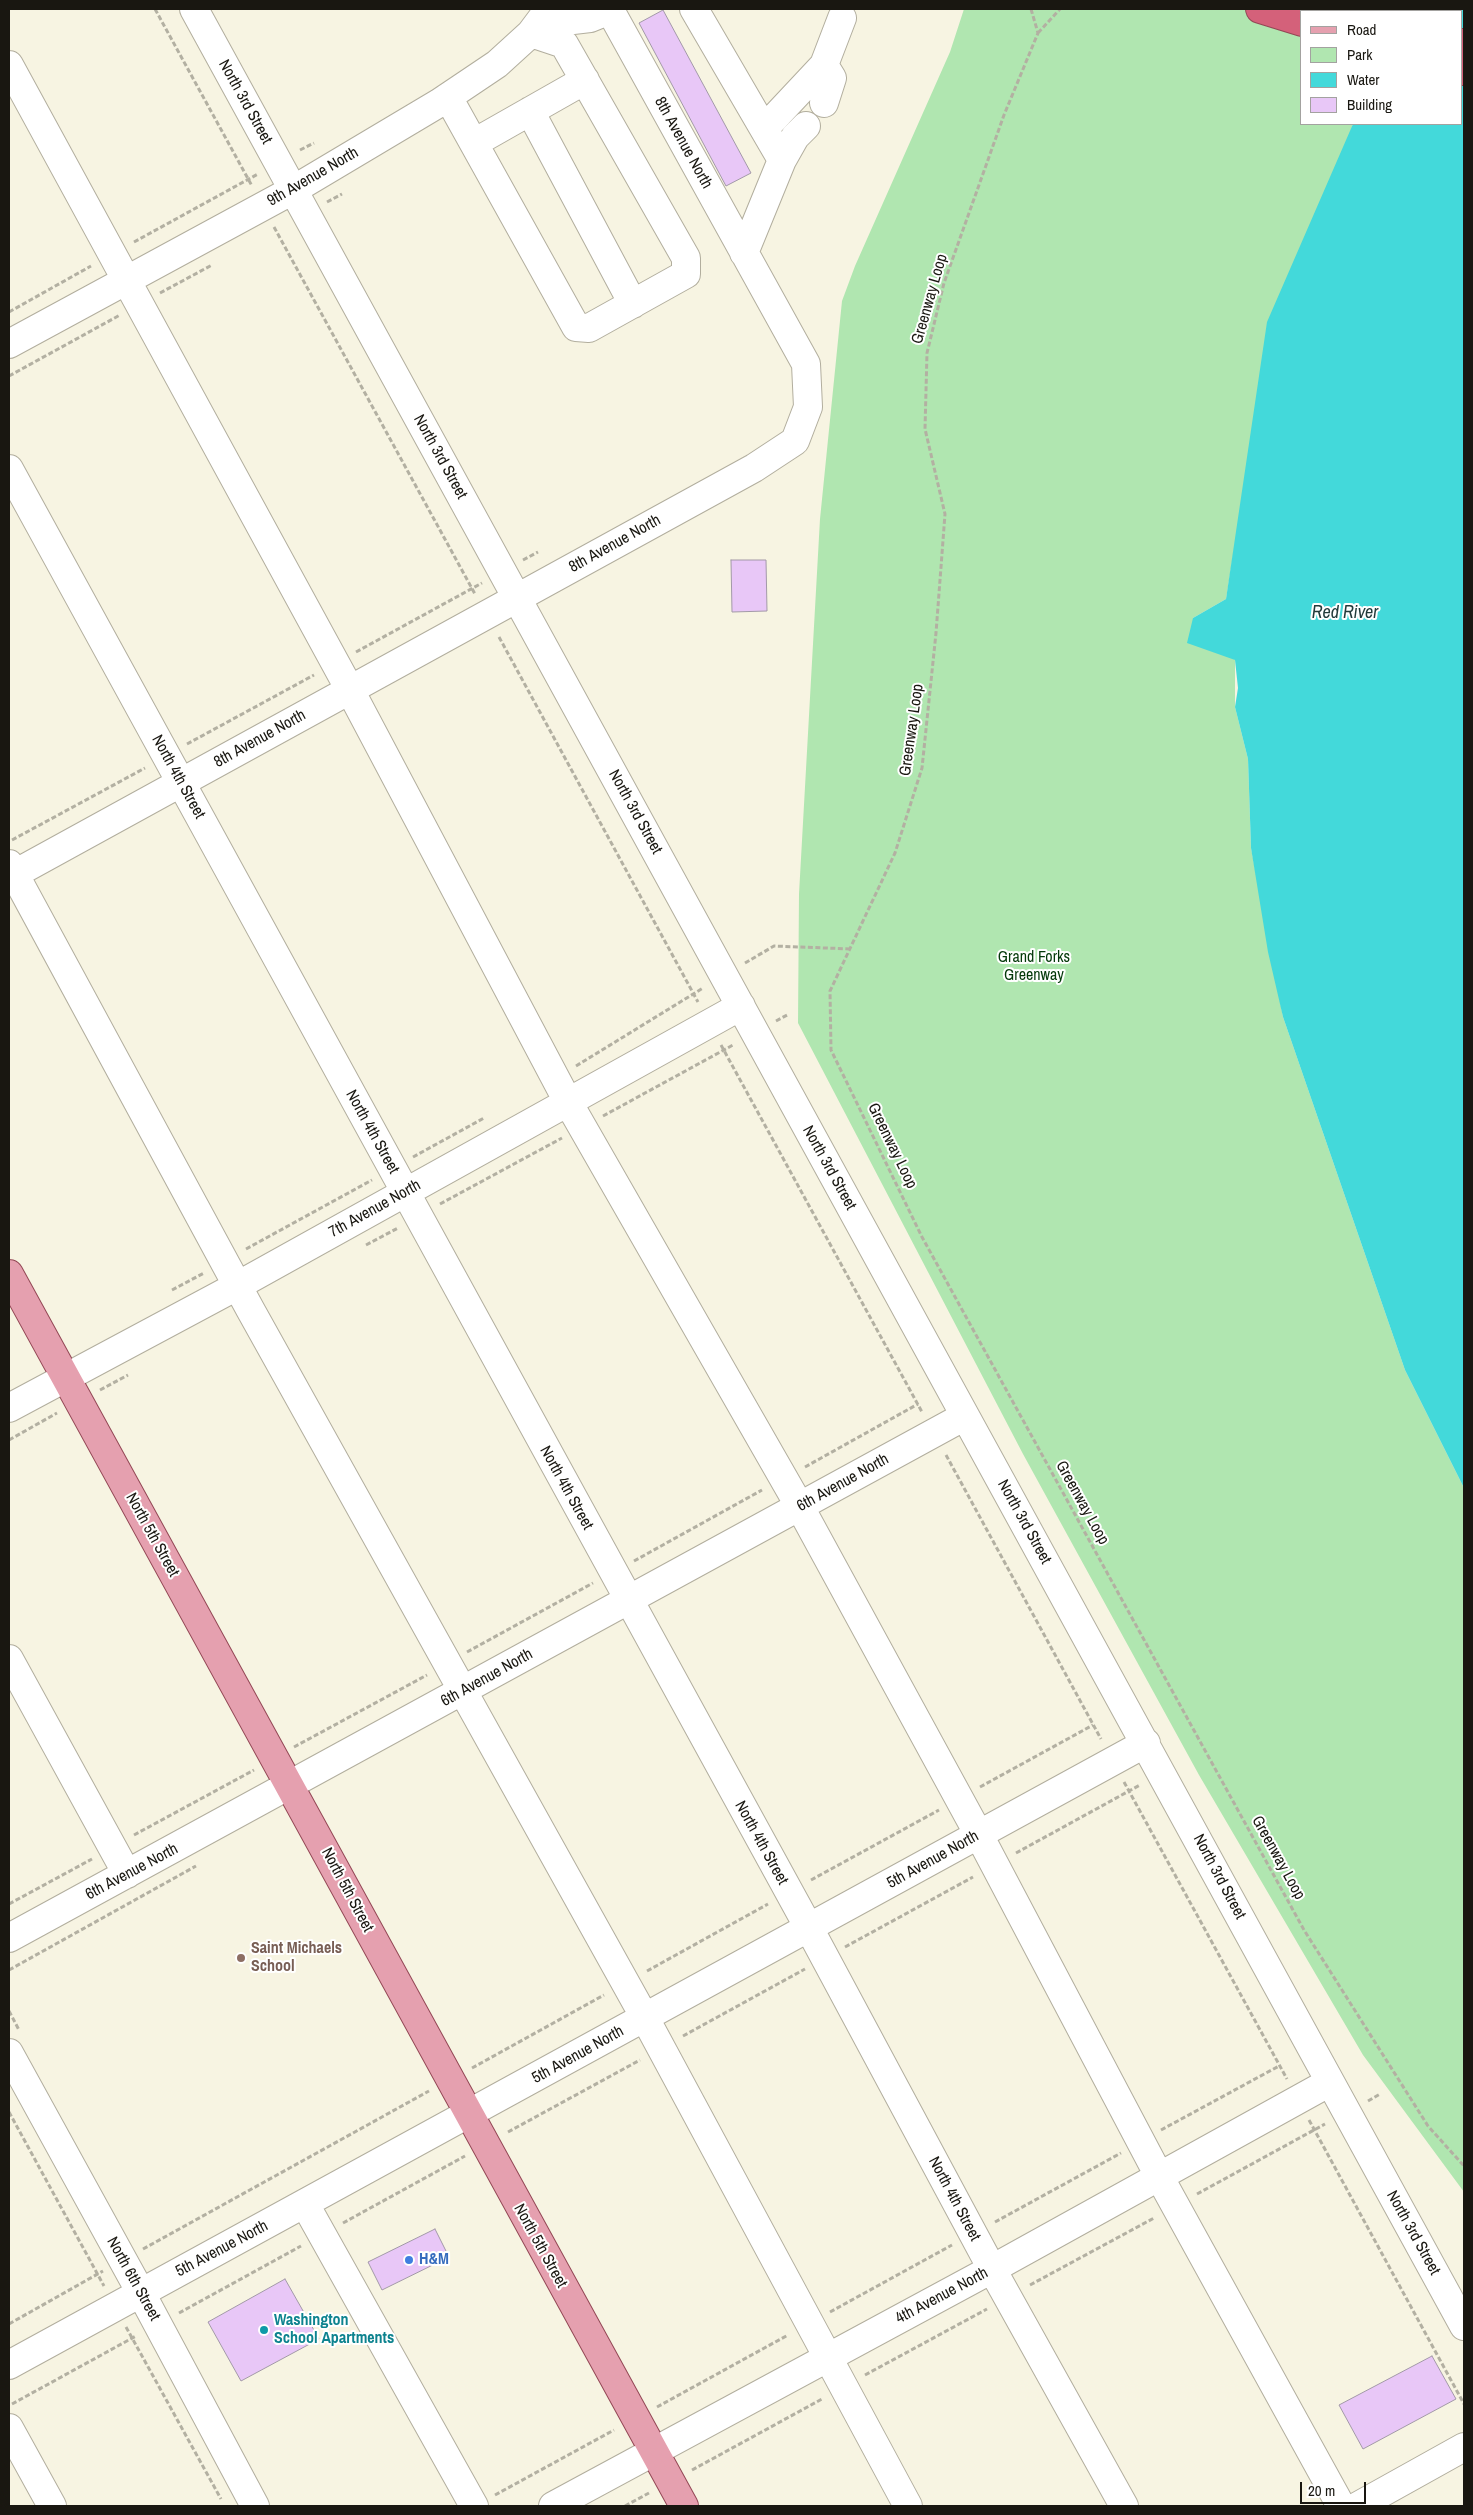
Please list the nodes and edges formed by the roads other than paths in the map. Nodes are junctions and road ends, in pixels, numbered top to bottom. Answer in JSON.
{"nodes":[{"id":1,"x":194,"y":9,"type":"edge"},
{"id":2,"x":549,"y":9,"type":"edge"},
{"id":3,"x":611,"y":9,"type":"edge"},
{"id":4,"x":694,"y":9,"type":"edge"},
{"id":5,"x":1260,"y":9,"type":"edge"},
{"id":6,"x":842,"y":18,"type":"dead end"},
{"id":7,"x":1300,"y":21,"type":"edge"},
{"id":8,"x":531,"y":32,"type":"junction"},
{"id":9,"x":9,"y":65,"type":"edge"},
{"id":10,"x":824,"y":65,"type":"junction"},
{"id":11,"x":585,"y":80,"type":"junction"},
{"id":12,"x":448,"y":97,"type":"junction"},
{"id":13,"x":824,"y":103,"type":"dead end"},
{"id":14,"x":530,"y":111,"type":"junction"},
{"id":15,"x":806,"y":126,"type":"dead end"},
{"id":16,"x":764,"y":129,"type":"junction"},
{"id":17,"x":474,"y":143,"type":"junction"},
{"id":18,"x":782,"y":160,"type":"junction"},
{"id":19,"x":293,"y":190,"type":"junction"},
{"id":20,"x":744,"y":253,"type":"junction"},
{"id":21,"x":128,"y":280,"type":"junction"},
{"id":22,"x":633,"y":304,"type":"junction"},
{"id":23,"x":9,"y":344,"type":"edge"},
{"id":24,"x":9,"y":469,"type":"edge"},
{"id":25,"x":518,"y":598,"type":"junction"},
{"id":26,"x":350,"y":690,"type":"junction"},
{"id":27,"x":181,"y":782,"type":"junction"},
{"id":28,"x":11,"y":872,"type":"edge"},
{"id":29,"x":741,"y":1006,"type":"junction"},
{"id":30,"x":562,"y":1090,"type":"junction"},
{"id":31,"x":405,"y":1192,"type":"junction"},
{"id":32,"x":9,"y":1274,"type":"edge"},
{"id":33,"x":237,"y":1286,"type":"junction"},
{"id":34,"x":66,"y":1378,"type":"junction"},
{"id":35,"x":9,"y":1408,"type":"edge"},
{"id":36,"x":965,"y":1416,"type":"junction"},
{"id":37,"x":800,"y":1506,"type":"junction"},
{"id":38,"x":628,"y":1601,"type":"junction"},
{"id":39,"x":9,"y":1659,"type":"edge"},
{"id":40,"x":462,"y":1692,"type":"junction"},
{"id":41,"x":1146,"y":1743,"type":"junction"},
{"id":42,"x":291,"y":1786,"type":"junction"},
{"id":43,"x":979,"y":1835,"type":"junction"},
{"id":44,"x":127,"y":1874,"type":"junction"},
{"id":45,"x":809,"y":1928,"type":"junction"},
{"id":46,"x":9,"y":1938,"type":"edge"},
{"id":47,"x":645,"y":2018,"type":"junction"},
{"id":48,"x":9,"y":2054,"type":"edge"},
{"id":49,"x":1330,"y":2082,"type":"junction"},
{"id":50,"x":468,"y":2116,"type":"junction"},
{"id":51,"x":1159,"y":2176,"type":"junction"},
{"id":52,"x":305,"y":2204,"type":"junction"},
{"id":53,"x":992,"y":2269,"type":"junction"},
{"id":54,"x":141,"y":2293,"type":"junction"},
{"id":55,"x":1464,"y":2326,"type":"edge"},
{"id":56,"x":829,"y":2357,"type":"junction"},
{"id":57,"x":9,"y":2366,"type":"edge"},
{"id":58,"x":9,"y":2428,"type":"edge"},
{"id":59,"x":1464,"y":2448,"type":"edge"},
{"id":60,"x":654,"y":2451,"type":"junction"},
{"id":61,"x":483,"y":2501,"type":"edge"},
{"id":62,"x":52,"y":2506,"type":"edge"},
{"id":63,"x":255,"y":2506,"type":"edge"},
{"id":64,"x":553,"y":2506,"type":"edge"},
{"id":65,"x":684,"y":2506,"type":"edge"},
{"id":66,"x":908,"y":2506,"type":"edge"},
{"id":67,"x":1124,"y":2506,"type":"edge"},
{"id":68,"x":1341,"y":2506,"type":"edge"},
{"id":69,"x":1358,"y":2506,"type":"edge"}],
"edges":[{"from":1,"to":19,"type":"street","name":"North 3rd Street"},
{"from":2,"to":8,"type":"street"},
{"from":3,"to":8,"type":"street","name":"9th Avenue North"},
{"from":3,"to":20,"type":"street","name":"8th Avenue North"},
{"from":4,"to":16,"type":"street"},
{"from":5,"to":7,"type":"highway"},
{"from":6,"to":10,"type":"street"},
{"from":8,"to":11,"type":"street"},
{"from":8,"to":12,"type":"street","name":"9th Avenue North"},
{"from":9,"to":21,"type":"street"},
{"from":10,"to":13,"type":"street"},
{"from":10,"to":16,"type":"street"},
{"from":11,"to":14,"type":"street"},
{"from":11,"to":22,"type":"street"},
{"from":12,"to":17,"type":"street"},
{"from":12,"to":19,"type":"street","name":"9th Avenue North"},
{"from":14,"to":17,"type":"street"},
{"from":14,"to":22,"type":"street"},
{"from":15,"to":18,"type":"street"},
{"from":16,"to":18,"type":"street"},
{"from":17,"to":22,"type":"street"},
{"from":18,"to":20,"type":"street"},
{"from":19,"to":21,"type":"street","name":"9th Avenue North"},
{"from":19,"to":25,"type":"street","name":"North 3rd Street"},
{"from":20,"to":25,"type":"street","name":"8th Avenue North"},
{"from":21,"to":23,"type":"street","name":"9th Avenue North"},
{"from":21,"to":26,"type":"street"},
{"from":24,"to":27,"type":"street","name":"North 4th Street"},
{"from":25,"to":26,"type":"street","name":"8th Avenue North"},
{"from":25,"to":29,"type":"street","name":"North 3rd Street"},
{"from":26,"to":27,"type":"street","name":"8th Avenue North"},
{"from":26,"to":30,"type":"street"},
{"from":27,"to":28,"type":"street","name":"8th Avenue North"},
{"from":27,"to":31,"type":"street","name":"North 4th Street"},
{"from":28,"to":33,"type":"street"},
{"from":29,"to":30,"type":"street","name":"7th Avenue North"},
{"from":29,"to":36,"type":"street","name":"North 3rd Street"},
{"from":30,"to":31,"type":"street","name":"7th Avenue North"},
{"from":30,"to":37,"type":"street"},
{"from":31,"to":33,"type":"street","name":"7th Avenue North"},
{"from":31,"to":38,"type":"street","name":"North 4th Street"},
{"from":32,"to":34,"type":"main road","name":"North 5th Street"},
{"from":33,"to":34,"type":"street","name":"7th Avenue North"},
{"from":33,"to":40,"type":"street"},
{"from":34,"to":35,"type":"street","name":"7th Avenue North"},
{"from":34,"to":42,"type":"main road","name":"North 5th Street"},
{"from":36,"to":37,"type":"street","name":"6th Avenue North"},
{"from":36,"to":41,"type":"street","name":"North 3rd Street"},
{"from":37,"to":38,"type":"street","name":"6th Avenue North"},
{"from":37,"to":43,"type":"street"},
{"from":38,"to":40,"type":"street","name":"6th Avenue North"},
{"from":38,"to":45,"type":"street","name":"North 4th Street"},
{"from":39,"to":44,"type":"street"},
{"from":40,"to":42,"type":"street","name":"6th Avenue North"},
{"from":40,"to":47,"type":"street"},
{"from":41,"to":43,"type":"street","name":"5th Avenue North"},
{"from":41,"to":49,"type":"street","name":"North 3rd Street"},
{"from":42,"to":44,"type":"street","name":"6th Avenue North"},
{"from":42,"to":50,"type":"main road","name":"North 5th Street"},
{"from":43,"to":45,"type":"street","name":"5th Avenue North"},
{"from":43,"to":51,"type":"street"},
{"from":44,"to":46,"type":"street","name":"6th Avenue North"},
{"from":45,"to":47,"type":"street","name":"5th Avenue North"},
{"from":45,"to":53,"type":"street","name":"North 4th Street"},
{"from":47,"to":50,"type":"street","name":"5th Avenue North"},
{"from":47,"to":56,"type":"street"},
{"from":48,"to":54,"type":"street","name":"North 6th Street"},
{"from":49,"to":51,"type":"street","name":"4th Avenue North"},
{"from":49,"to":55,"type":"street","name":"North 3rd Street"},
{"from":50,"to":52,"type":"street","name":"5th Avenue North"},
{"from":50,"to":60,"type":"main road","name":"North 5th Street"},
{"from":51,"to":53,"type":"street","name":"4th Avenue North"},
{"from":51,"to":68,"type":"street"},
{"from":52,"to":54,"type":"street","name":"5th Avenue North"},
{"from":52,"to":61,"type":"street"},
{"from":53,"to":56,"type":"street","name":"4th Avenue North"},
{"from":53,"to":67,"type":"street","name":"North 4th Street"},
{"from":54,"to":57,"type":"street","name":"5th Avenue North"},
{"from":54,"to":63,"type":"street","name":"North 6th Street"},
{"from":56,"to":60,"type":"street","name":"4th Avenue North"},
{"from":56,"to":66,"type":"street"},
{"from":58,"to":62,"type":"street"},
{"from":59,"to":69,"type":"street"},
{"from":60,"to":64,"type":"street","name":"4th Avenue North"},
{"from":60,"to":65,"type":"main road","name":"North 5th Street"}]}
